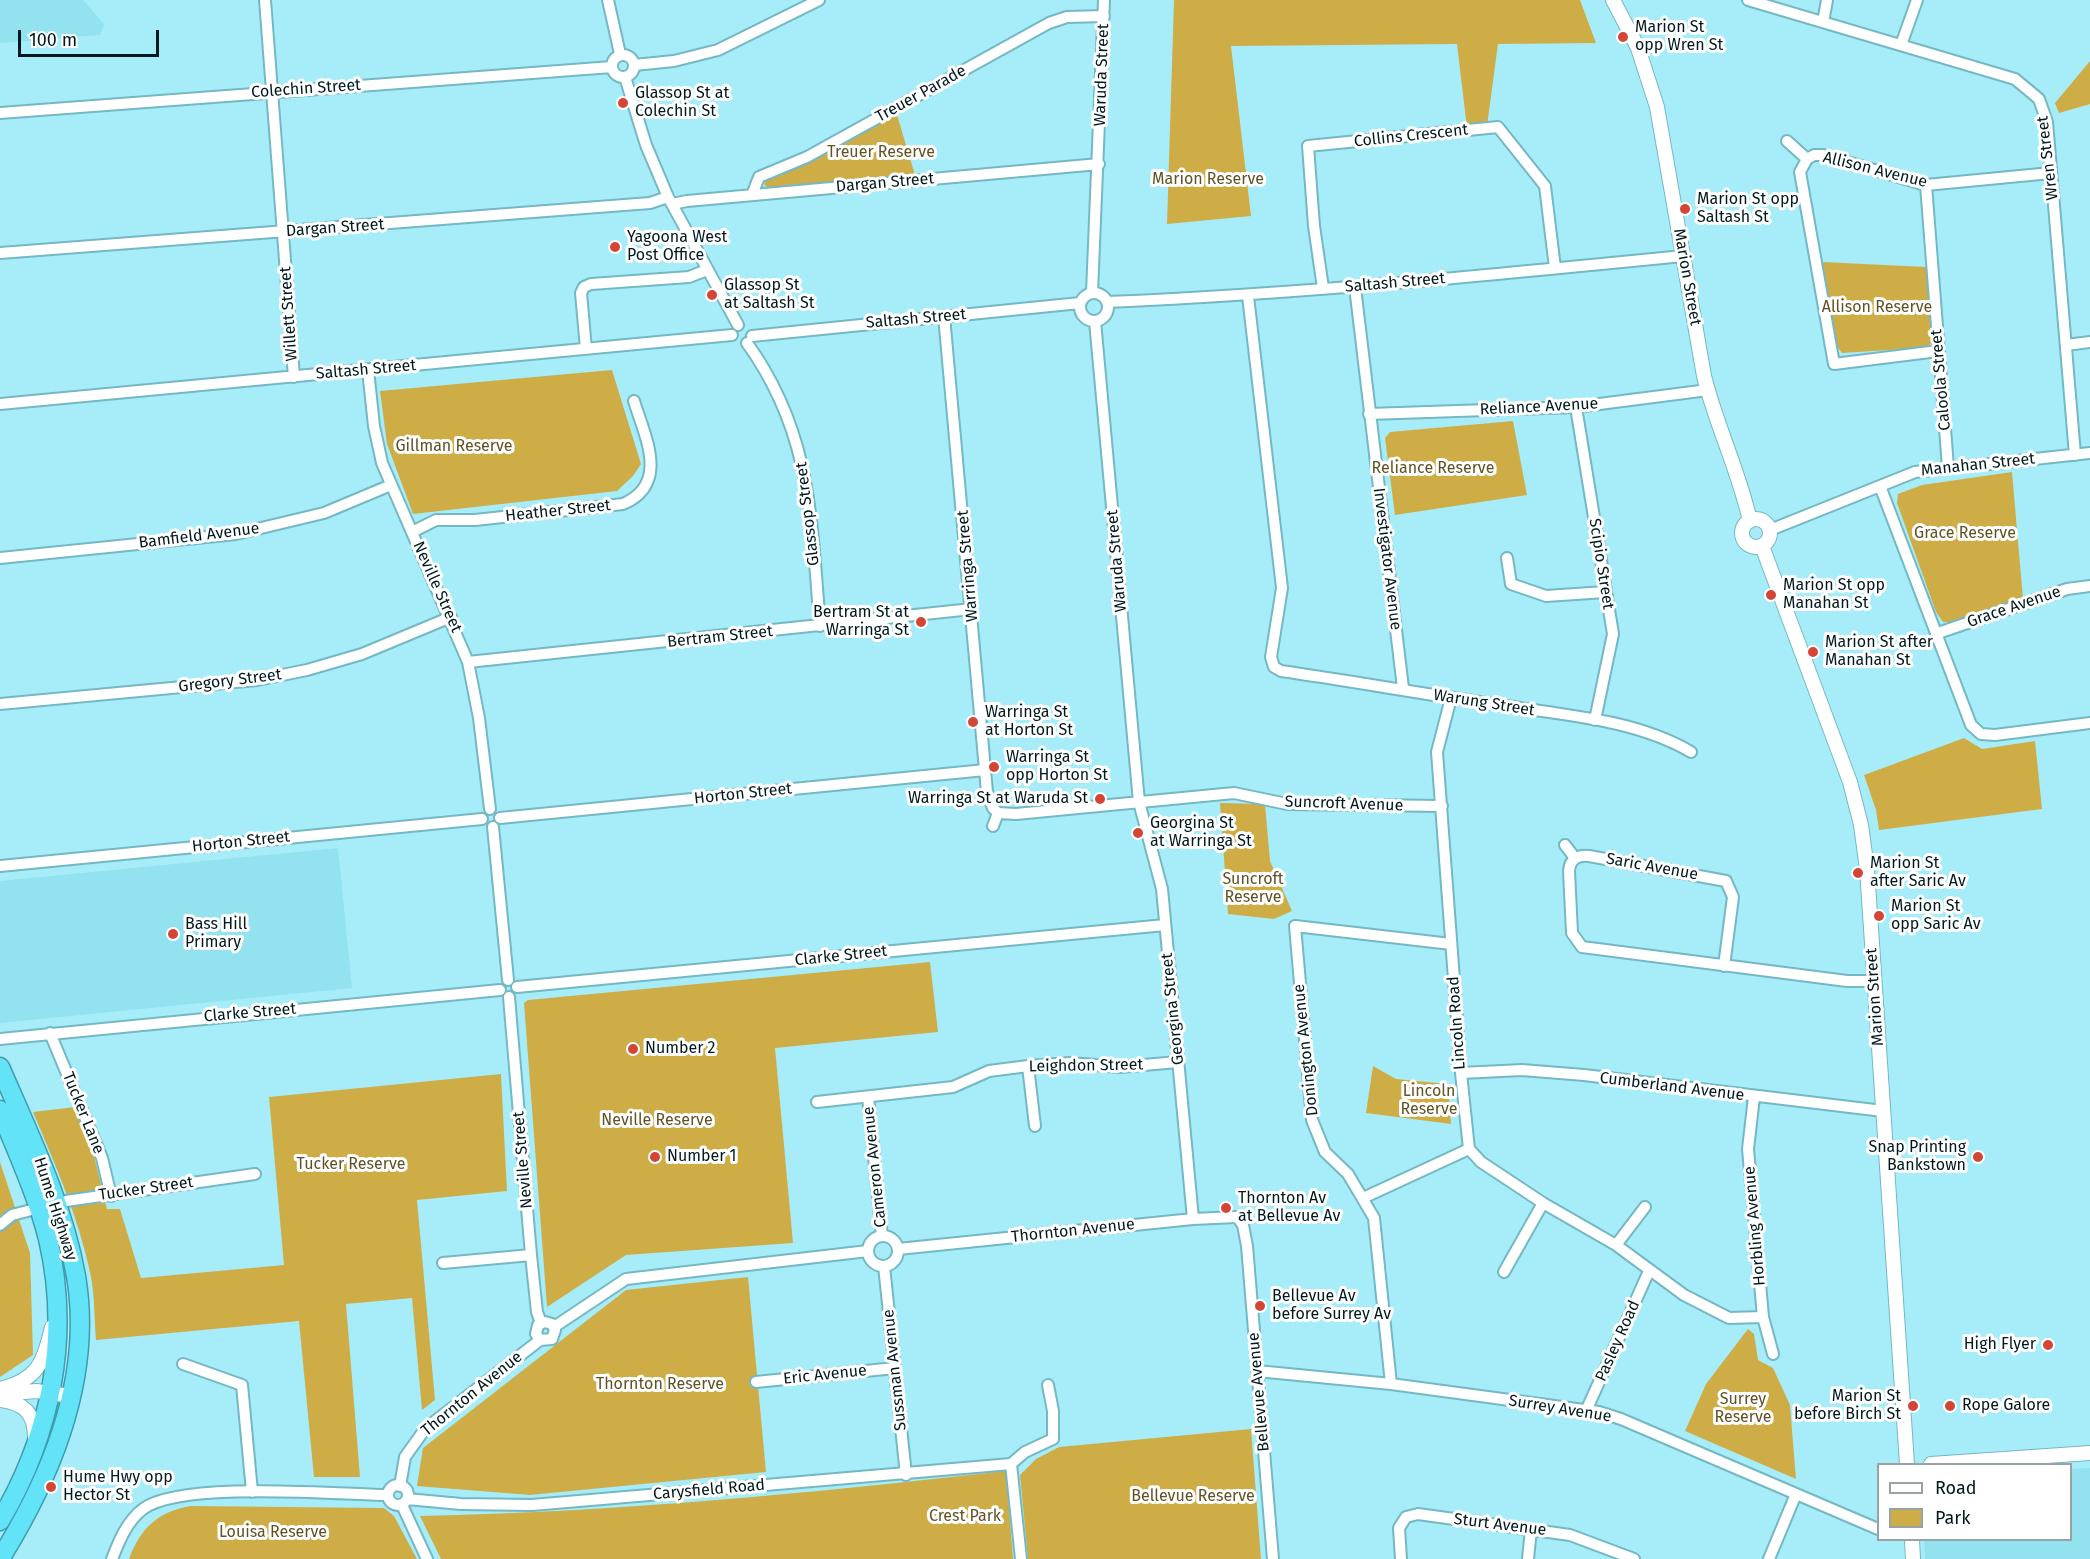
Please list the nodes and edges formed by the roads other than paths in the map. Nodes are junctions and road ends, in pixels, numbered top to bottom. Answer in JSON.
{"nodes":[{"id":1,"x":265,"y":0,"type":"edge"},
{"id":2,"x":608,"y":0,"type":"edge"},
{"id":3,"x":819,"y":0,"type":"edge"},
{"id":4,"x":1104,"y":0,"type":"edge"},
{"id":5,"x":1613,"y":0,"type":"edge"},
{"id":6,"x":1748,"y":0,"type":"edge"},
{"id":7,"x":1827,"y":0,"type":"edge"},
{"id":8,"x":1917,"y":0,"type":"edge"},
{"id":9,"x":1104,"y":16,"type":"junction"},
{"id":10,"x":1823,"y":22,"type":"junction"},
{"id":11,"x":1901,"y":45,"type":"junction"},
{"id":12,"x":620,"y":54,"type":"junction"},
{"id":13,"x":634,"y":65,"type":"junction"},
{"id":14,"x":612,"y":67,"type":"junction"},
{"id":15,"x":625,"y":77,"type":"junction"},
{"id":16,"x":272,"y":92,"type":"junction"},
{"id":17,"x":0,"y":113,"type":"edge"},
{"id":18,"x":1787,"y":141,"type":"dead end"},
{"id":19,"x":1807,"y":159,"type":"junction"},
{"id":20,"x":1099,"y":164,"type":"junction"},
{"id":21,"x":2051,"y":173,"type":"junction"},
{"id":22,"x":1926,"y":185,"type":"junction"},
{"id":23,"x":752,"y":195,"type":"junction"},
{"id":24,"x":670,"y":200,"type":"junction"},
{"id":25,"x":282,"y":232,"type":"junction"},
{"id":26,"x":0,"y":253,"type":"edge"},
{"id":27,"x":1683,"y":256,"type":"junction"},
{"id":28,"x":1555,"y":268,"type":"junction"},
{"id":29,"x":707,"y":270,"type":"junction"},
{"id":30,"x":1355,"y":287,"type":"junction"},
{"id":31,"x":1323,"y":288,"type":"junction"},
{"id":32,"x":1092,"y":293,"type":"junction"},
{"id":33,"x":1248,"y":296,"type":"junction"},
{"id":34,"x":1107,"y":302,"type":"junction"},
{"id":35,"x":1080,"y":303,"type":"junction"},
{"id":36,"x":945,"y":316,"type":"junction"},
{"id":37,"x":1095,"y":321,"type":"junction"},
{"id":38,"x":735,"y":330,"type":"junction"},
{"id":39,"x":750,"y":340,"type":"junction"},
{"id":40,"x":2090,"y":342,"type":"edge"},
{"id":41,"x":2066,"y":345,"type":"junction"},
{"id":42,"x":586,"y":349,"type":"junction"},
{"id":43,"x":1938,"y":351,"type":"junction"},
{"id":44,"x":368,"y":370,"type":"junction"},
{"id":45,"x":294,"y":377,"type":"junction"},
{"id":46,"x":1708,"y":390,"type":"junction"},
{"id":47,"x":634,"y":401,"type":"dead end"},
{"id":48,"x":0,"y":404,"type":"edge"},
{"id":49,"x":1576,"y":407,"type":"junction"},
{"id":50,"x":1369,"y":414,"type":"junction"},
{"id":51,"x":2090,"y":453,"type":"edge"},
{"id":52,"x":2075,"y":455,"type":"junction"},
{"id":53,"x":1948,"y":467,"type":"junction"},
{"id":54,"x":391,"y":485,"type":"junction"},
{"id":55,"x":1880,"y":486,"type":"junction"},
{"id":56,"x":1749,"y":521,"type":"junction"},
{"id":57,"x":1770,"y":530,"type":"junction"},
{"id":58,"x":412,"y":532,"type":"junction"},
{"id":59,"x":1762,"y":546,"type":"junction"},
{"id":60,"x":0,"y":558,"type":"edge"},
{"id":61,"x":1507,"y":558,"type":"dead end"},
{"id":62,"x":2090,"y":586,"type":"edge"},
{"id":63,"x":1605,"y":592,"type":"junction"},
{"id":64,"x":972,"y":609,"type":"junction"},
{"id":65,"x":451,"y":617,"type":"junction"},
{"id":66,"x":820,"y":626,"type":"junction"},
{"id":67,"x":1938,"y":633,"type":"junction"},
{"id":68,"x":468,"y":662,"type":"junction"},
{"id":69,"x":1403,"y":688,"type":"junction"},
{"id":70,"x":1451,"y":698,"type":"junction"},
{"id":71,"x":0,"y":704,"type":"edge"},
{"id":72,"x":1595,"y":720,"type":"junction"},
{"id":73,"x":2090,"y":723,"type":"edge"},
{"id":74,"x":1691,"y":752,"type":"dead end"},
{"id":75,"x":985,"y":770,"type":"junction"},
{"id":76,"x":1139,"y":802,"type":"junction"},
{"id":77,"x":1442,"y":806,"type":"junction"},
{"id":78,"x":490,"y":809,"type":"junction"},
{"id":79,"x":998,"y":813,"type":"junction"},
{"id":80,"x":482,"y":819,"type":"junction"},
{"id":81,"x":496,"y":823,"type":"junction"},
{"id":82,"x":993,"y":826,"type":"dead end"},
{"id":83,"x":1565,"y":845,"type":"dead end"},
{"id":84,"x":1575,"y":858,"type":"junction"},
{"id":85,"x":0,"y":866,"type":"edge"},
{"id":86,"x":1165,"y":925,"type":"junction"},
{"id":87,"x":1451,"y":944,"type":"junction"},
{"id":88,"x":1724,"y":966,"type":"junction"},
{"id":89,"x":1874,"y":981,"type":"junction"},
{"id":90,"x":512,"y":984,"type":"junction"},
{"id":91,"x":505,"y":994,"type":"junction"},
{"id":92,"x":50,"y":1033,"type":"junction"},
{"id":93,"x":0,"y":1039,"type":"edge"},
{"id":94,"x":1178,"y":1062,"type":"junction"},
{"id":95,"x":1028,"y":1066,"type":"junction"},
{"id":96,"x":0,"y":1067,"type":"edge"},
{"id":97,"x":1461,"y":1073,"type":"junction"},
{"id":98,"x":868,"y":1097,"type":"junction"},
{"id":99,"x":1754,"y":1097,"type":"junction"},
{"id":100,"x":817,"y":1102,"type":"dead end"},
{"id":101,"x":0,"y":1110,"type":"edge"},
{"id":102,"x":1883,"y":1112,"type":"junction"},
{"id":103,"x":1035,"y":1126,"type":"dead end"},
{"id":104,"x":1469,"y":1149,"type":"junction"},
{"id":105,"x":255,"y":1174,"type":"dead end"},
{"id":106,"x":111,"y":1196,"type":"junction"},
{"id":107,"x":1363,"y":1198,"type":"junction"},
{"id":108,"x":1543,"y":1203,"type":"junction"},
{"id":109,"x":47,"y":1205,"type":"junction"},
{"id":110,"x":1645,"y":1207,"type":"dead end"},
{"id":111,"x":1193,"y":1219,"type":"junction"},
{"id":112,"x":0,"y":1225,"type":"edge"},
{"id":113,"x":1243,"y":1226,"type":"joint"},
{"id":114,"x":882,"y":1236,"type":"junction"},
{"id":115,"x":1616,"y":1245,"type":"junction"},
{"id":116,"x":898,"y":1249,"type":"junction"},
{"id":117,"x":868,"y":1251,"type":"junction"},
{"id":118,"x":531,"y":1255,"type":"junction"},
{"id":119,"x":443,"y":1263,"type":"dead end"},
{"id":120,"x":885,"y":1266,"type":"junction"},
{"id":121,"x":1649,"y":1271,"type":"junction"},
{"id":122,"x":1504,"y":1272,"type":"dead end"},
{"id":123,"x":57,"y":1300,"type":"junction"},
{"id":124,"x":1763,"y":1317,"type":"junction"},
{"id":125,"x":541,"y":1323,"type":"junction"},
{"id":126,"x":554,"y":1327,"type":"junction"},
{"id":127,"x":540,"y":1340,"type":"junction"},
{"id":128,"x":1773,"y":1354,"type":"dead end"},
{"id":129,"x":183,"y":1364,"type":"dead end"},
{"id":130,"x":895,"y":1368,"type":"junction"},
{"id":131,"x":1257,"y":1371,"type":"junction"},
{"id":132,"x":756,"y":1382,"type":"dead end"},
{"id":133,"x":1391,"y":1384,"type":"junction"},
{"id":134,"x":1048,"y":1385,"type":"dead end"},
{"id":135,"x":0,"y":1389,"type":"edge"},
{"id":136,"x":50,"y":1392,"type":"junction"},
{"id":137,"x":0,"y":1394,"type":"edge"},
{"id":138,"x":70,"y":1396,"type":"junction"},
{"id":139,"x":0,"y":1400,"type":"edge"},
{"id":140,"x":1586,"y":1411,"type":"junction"},
{"id":141,"x":2090,"y":1453,"type":"edge"},
{"id":142,"x":1907,"y":1463,"type":"edge"},
{"id":143,"x":1945,"y":1463,"type":"edge"},
{"id":144,"x":31,"y":1464,"type":"junction"},
{"id":145,"x":1011,"y":1464,"type":"junction"},
{"id":146,"x":906,"y":1474,"type":"junction"},
{"id":147,"x":400,"y":1486,"type":"junction"},
{"id":148,"x":252,"y":1492,"type":"junction"},
{"id":149,"x":1796,"y":1494,"type":"junction"},
{"id":150,"x":388,"y":1495,"type":"junction"},
{"id":151,"x":404,"y":1502,"type":"junction"},
{"id":152,"x":0,"y":1521,"type":"edge"},
{"id":153,"x":22,"y":1524,"type":"junction"},
{"id":154,"x":1531,"y":1529,"type":"junction"},
{"id":155,"x":1877,"y":1529,"type":"edge"},
{"id":156,"x":1909,"y":1541,"type":"edge"},
{"id":157,"x":0,"y":1559,"type":"edge"},
{"id":158,"x":9,"y":1559,"type":"edge"},
{"id":159,"x":112,"y":1559,"type":"edge"},
{"id":160,"x":427,"y":1559,"type":"edge"},
{"id":161,"x":1021,"y":1559,"type":"edge"},
{"id":162,"x":1273,"y":1559,"type":"edge"},
{"id":163,"x":1401,"y":1559,"type":"edge"},
{"id":164,"x":1528,"y":1559,"type":"edge"},
{"id":165,"x":1634,"y":1559,"type":"edge"},
{"id":166,"x":1768,"y":1559,"type":"edge"},
{"id":167,"x":1913,"y":1559,"type":"edge"}],
"edges":[{"from":1,"to":16,"type":"street","name":"Willett Street"},
{"from":2,"to":12,"type":"street"},
{"from":3,"to":13,"type":"street"},
{"from":4,"to":9,"type":"street","name":"Waruda Street"},
{"from":5,"to":27,"type":"main road","name":"Marion Street"},
{"from":6,"to":10,"type":"street","name":"Wren Street"},
{"from":7,"to":10,"type":"street"},
{"from":8,"to":11,"type":"street"},
{"from":9,"to":20,"type":"street","name":"Waruda Street"},
{"from":9,"to":23,"type":"street","name":"Treuer Parade"},
{"from":10,"to":11,"type":"street","name":"Wren Street"},
{"from":11,"to":21,"type":"street","name":"Wren Street"},
{"from":12,"to":13,"type":"street"},
{"from":12,"to":14,"type":"street"},
{"from":13,"to":15,"type":"street"},
{"from":14,"to":15,"type":"street"},
{"from":14,"to":16,"type":"street","name":"Colechin Street"},
{"from":15,"to":24,"type":"street"},
{"from":16,"to":17,"type":"street","name":"Colechin Street"},
{"from":16,"to":25,"type":"street","name":"Willett Street"},
{"from":18,"to":19,"type":"street","name":"Allison Avenue"},
{"from":19,"to":22,"type":"street","name":"Allison Avenue"},
{"from":19,"to":43,"type":"street","name":"Allison Avenue"},
{"from":20,"to":23,"type":"street","name":"Dargan Street"},
{"from":20,"to":32,"type":"street","name":"Waruda Street"},
{"from":21,"to":22,"type":"street","name":"Allison Avenue"},
{"from":21,"to":41,"type":"street","name":"Wren Street"},
{"from":22,"to":43,"type":"street","name":"Caloola Street"},
{"from":23,"to":24,"type":"street","name":"Dargan Street"},
{"from":24,"to":25,"type":"street","name":"Dargan Street"},
{"from":24,"to":29,"type":"street"},
{"from":25,"to":26,"type":"street","name":"Dargan Street"},
{"from":25,"to":45,"type":"street","name":"Willett Street"},
{"from":27,"to":28,"type":"street","name":"Saltash Street"},
{"from":27,"to":46,"type":"main road","name":"Marion Street"},
{"from":28,"to":30,"type":"street","name":"Saltash Street"},
{"from":28,"to":31,"type":"street","name":"Collins Crescent"},
{"from":29,"to":38,"type":"street"},
{"from":29,"to":42,"type":"street"},
{"from":30,"to":31,"type":"street","name":"Saltash Street"},
{"from":30,"to":50,"type":"street","name":"Investigator Avenue"},
{"from":31,"to":33,"type":"street","name":"Saltash Street"},
{"from":32,"to":34,"type":"street"},
{"from":32,"to":35,"type":"street"},
{"from":33,"to":34,"type":"street","name":"Saltash Street"},
{"from":33,"to":69,"type":"street","name":"Warung Street"},
{"from":34,"to":37,"type":"street"},
{"from":35,"to":36,"type":"street","name":"Saltash Street"},
{"from":35,"to":37,"type":"street"},
{"from":36,"to":39,"type":"street","name":"Saltash Street"},
{"from":36,"to":64,"type":"street","name":"Warringa Street"},
{"from":37,"to":76,"type":"street","name":"Waruda Street"},
{"from":38,"to":39,"type":"street"},
{"from":38,"to":39,"type":"street"},
{"from":38,"to":42,"type":"street","name":"Saltash Street"},
{"from":39,"to":66,"type":"street","name":"Glassop Street"},
{"from":40,"to":41,"type":"street"},
{"from":41,"to":52,"type":"street","name":"Wren Street"},
{"from":42,"to":44,"type":"street","name":"Saltash Street"},
{"from":43,"to":53,"type":"street","name":"Caloola Street"},
{"from":44,"to":45,"type":"street","name":"Saltash Street"},
{"from":44,"to":54,"type":"street","name":"Neville Street"},
{"from":45,"to":48,"type":"street","name":"Saltash Street"},
{"from":46,"to":49,"type":"street","name":"Reliance Avenue"},
{"from":46,"to":56,"type":"main road","name":"Marion Street"},
{"from":47,"to":58,"type":"street","name":"Heather Street"},
{"from":49,"to":50,"type":"street","name":"Reliance Avenue"},
{"from":49,"to":63,"type":"street","name":"Scipio Street"},
{"from":50,"to":69,"type":"street","name":"Investigator Avenue"},
{"from":51,"to":52,"type":"street","name":"Manahan Street"},
{"from":52,"to":53,"type":"street","name":"Manahan Street"},
{"from":53,"to":55,"type":"street","name":"Manahan Street"},
{"from":54,"to":58,"type":"street","name":"Neville Street"},
{"from":54,"to":60,"type":"street","name":"Bamfield Avenue"},
{"from":55,"to":57,"type":"street","name":"Manahan Street"},
{"from":55,"to":67,"type":"street"},
{"from":56,"to":57,"type":"main road"},
{"from":56,"to":59,"type":"main road"},
{"from":57,"to":59,"type":"main road"},
{"from":58,"to":65,"type":"street","name":"Neville Street"},
{"from":59,"to":89,"type":"main road","name":"Marion Street"},
{"from":61,"to":63,"type":"street"},
{"from":62,"to":67,"type":"street","name":"Grace Avenue"},
{"from":63,"to":72,"type":"street","name":"Scipio Street"},
{"from":64,"to":66,"type":"street","name":"Bertram Street"},
{"from":64,"to":75,"type":"street","name":"Warringa Street"},
{"from":65,"to":68,"type":"street","name":"Neville Street"},
{"from":65,"to":71,"type":"street","name":"Gregory Street"},
{"from":66,"to":68,"type":"street","name":"Bertram Street"},
{"from":67,"to":73,"type":"street"},
{"from":68,"to":78,"type":"street","name":"Neville Street"},
{"from":69,"to":70,"type":"street","name":"Warung Street"},
{"from":70,"to":72,"type":"street","name":"Warung Street"},
{"from":70,"to":77,"type":"street","name":"Lincoln Road"},
{"from":72,"to":74,"type":"street","name":"Warung Street"},
{"from":75,"to":79,"type":"street","name":"Warringa Street"},
{"from":75,"to":81,"type":"street","name":"Horton Street"},
{"from":76,"to":77,"type":"street","name":"Suncroft Avenue"},
{"from":76,"to":79,"type":"street"},
{"from":76,"to":86,"type":"street","name":"Georgina Street"},
{"from":77,"to":87,"type":"street","name":"Lincoln Road"},
{"from":78,"to":80,"type":"street"},
{"from":78,"to":81,"type":"street"},
{"from":79,"to":82,"type":"street"},
{"from":80,"to":81,"type":"street"},
{"from":80,"to":85,"type":"street","name":"Horton Street"},
{"from":81,"to":90,"type":"street"},
{"from":83,"to":84,"type":"street"},
{"from":84,"to":88,"type":"street"},
{"from":84,"to":88,"type":"street","name":"Saric Avenue"},
{"from":86,"to":90,"type":"street","name":"Clarke Street"},
{"from":86,"to":94,"type":"street","name":"Georgina Street"},
{"from":87,"to":97,"type":"street","name":"Lincoln Road"},
{"from":87,"to":107,"type":"street","name":"Donington Avenue"},
{"from":88,"to":89,"type":"street"},
{"from":89,"to":102,"type":"main road","name":"Marion Street"},
{"from":90,"to":91,"type":"street"},
{"from":90,"to":91,"type":"street"},
{"from":91,"to":92,"type":"street","name":"Clarke Street"},
{"from":91,"to":118,"type":"street","name":"Neville Street"},
{"from":92,"to":93,"type":"street","name":"Clarke Street"},
{"from":92,"to":106,"type":"street","name":"Tucker Lane"},
{"from":94,"to":95,"type":"street","name":"Leighdon Street"},
{"from":94,"to":111,"type":"street","name":"Georgina Street"},
{"from":95,"to":98,"type":"street","name":"Leighdon Street"},
{"from":95,"to":103,"type":"street"},
{"from":96,"to":109,"type":"highway","name":"Hume Highway"},
{"from":97,"to":99,"type":"street","name":"Cumberland Avenue"},
{"from":97,"to":104,"type":"street","name":"Lincoln Road"},
{"from":98,"to":100,"type":"street","name":"Leighdon Street"},
{"from":98,"to":114,"type":"street","name":"Cameron Avenue"},
{"from":99,"to":102,"type":"street","name":"Cumberland Avenue"},
{"from":99,"to":124,"type":"street","name":"Horbling Avenue"},
{"from":101,"to":109,"type":"highway","name":"Hume Highway"},
{"from":102,"to":142,"type":"main road","name":"Marion Street"},
{"from":104,"to":107,"type":"street"},
{"from":104,"to":108,"type":"street"},
{"from":105,"to":106,"type":"street","name":"Tucker Street"},
{"from":106,"to":109,"type":"street","name":"Tucker Street"},
{"from":107,"to":133,"type":"street","name":"Donington Avenue"},
{"from":108,"to":115,"type":"street"},
{"from":108,"to":122,"type":"street"},
{"from":109,"to":112,"type":"street","name":"Tucker Street"},
{"from":109,"to":123,"type":"highway","name":"Hume Highway"},
{"from":109,"to":138,"type":"highway","name":"Hume Highway"},
{"from":110,"to":115,"type":"street"},
{"from":111,"to":113,"type":"street","name":"Thornton Avenue"},
{"from":111,"to":116,"type":"street","name":"Thornton Avenue"},
{"from":113,"to":131,"type":"street","name":"Bellevue Avenue"},
{"from":114,"to":116,"type":"street"},
{"from":114,"to":117,"type":"street"},
{"from":115,"to":121,"type":"street"},
{"from":116,"to":120,"type":"street"},
{"from":117,"to":120,"type":"street"},
{"from":117,"to":126,"type":"street","name":"Thornton Avenue"},
{"from":118,"to":119,"type":"street"},
{"from":118,"to":125,"type":"street","name":"Neville Street"},
{"from":120,"to":130,"type":"street","name":"Sussman Avenue"},
{"from":121,"to":124,"type":"street"},
{"from":121,"to":140,"type":"street","name":"Pasley Road"},
{"from":123,"to":135,"type":"main road"},
{"from":123,"to":136,"type":"highway","name":"Hume Highway"},
{"from":124,"to":128,"type":"street","name":"Horbling Avenue"},
{"from":125,"to":126,"type":"street"},
{"from":125,"to":127,"type":"street","name":"Thornton Avenue"},
{"from":126,"to":127,"type":"street","name":"Thornton Avenue"},
{"from":127,"to":147,"type":"street","name":"Thornton Avenue"},
{"from":129,"to":148,"type":"street"},
{"from":130,"to":132,"type":"street","name":"Eric Avenue"},
{"from":130,"to":146,"type":"street","name":"Sussman Avenue"},
{"from":131,"to":133,"type":"street","name":"Surrey Avenue"},
{"from":131,"to":162,"type":"street","name":"Bellevue Avenue"},
{"from":133,"to":140,"type":"street","name":"Surrey Avenue"},
{"from":134,"to":145,"type":"street"},
{"from":136,"to":137,"type":"main road"},
{"from":136,"to":138,"type":"main road"},
{"from":136,"to":144,"type":"highway","name":"Hume Highway"},
{"from":138,"to":153,"type":"highway","name":"Hume Highway"},
{"from":139,"to":144,"type":"main road"},
{"from":140,"to":149,"type":"street","name":"Surrey Avenue"},
{"from":141,"to":143,"type":"main road"},
{"from":144,"to":152,"type":"highway","name":"Hume Highway"},
{"from":145,"to":146,"type":"street","name":"Carysfield Road"},
{"from":145,"to":161,"type":"street"},
{"from":146,"to":151,"type":"street","name":"Carysfield Road"},
{"from":147,"to":150,"type":"street"},
{"from":147,"to":151,"type":"street"},
{"from":148,"to":150,"type":"street"},
{"from":148,"to":159,"type":"street"},
{"from":149,"to":155,"type":"street","name":"Surrey Avenue"},
{"from":149,"to":166,"type":"street"},
{"from":150,"to":151,"type":"street"},
{"from":151,"to":160,"type":"street"},
{"from":153,"to":157,"type":"highway","name":"Hume Highway"},
{"from":153,"to":158,"type":"highway"},
{"from":154,"to":163,"type":"street","name":"Sturt Avenue"},
{"from":154,"to":164,"type":"street"},
{"from":154,"to":165,"type":"street","name":"Sturt Avenue"},
{"from":156,"to":167,"type":"main road"}]}
